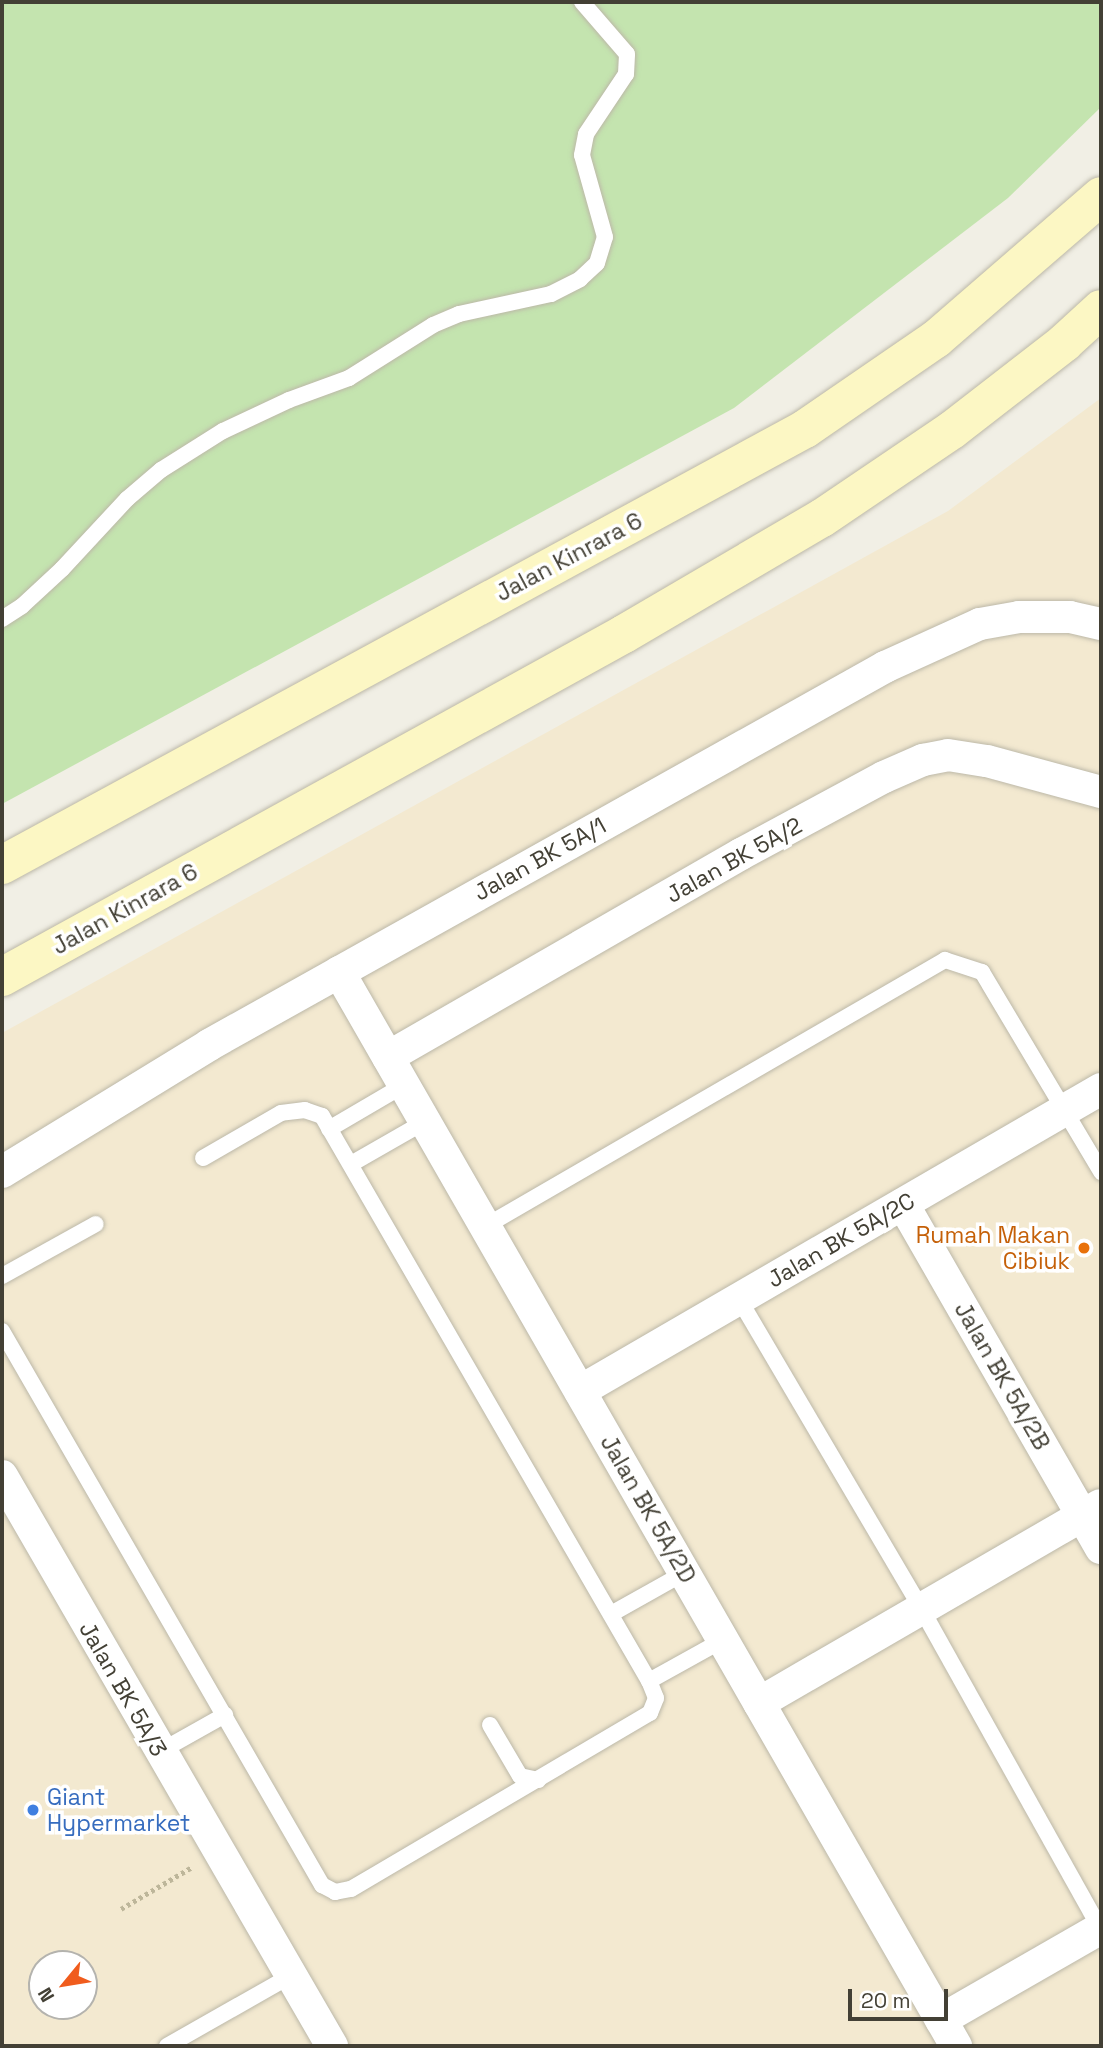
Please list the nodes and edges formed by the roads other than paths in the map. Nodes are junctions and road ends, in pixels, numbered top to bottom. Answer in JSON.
{"nodes":[{"id":1,"x":582,"y":2,"type":"edge"},
{"id":2,"x":1101,"y":196,"type":"edge"},
{"id":3,"x":1101,"y":309,"type":"edge"},
{"id":4,"x":1101,"y":342,"type":"edge"},
{"id":5,"x":1048,"y":355,"type":"junction"},
{"id":6,"x":2,"y":619,"type":"edge"},
{"id":7,"x":1101,"y":624,"type":"edge"},
{"id":8,"x":1101,"y":792,"type":"edge"},
{"id":9,"x":2,"y":865,"type":"edge"},
{"id":10,"x":339,"y":972,"type":"junction"},
{"id":11,"x":2,"y":977,"type":"edge"},
{"id":12,"x":388,"y":1057,"type":"junction"},
{"id":13,"x":404,"y":1085,"type":"junction"},
{"id":14,"x":1101,"y":1089,"type":"edge"},
{"id":15,"x":1065,"y":1110,"type":"junction"},
{"id":16,"x":425,"y":1121,"type":"junction"},
{"id":17,"x":330,"y":1129,"type":"junction"},
{"id":18,"x":203,"y":1158,"type":"dead end"},
{"id":19,"x":351,"y":1164,"type":"junction"},
{"id":20,"x":1101,"y":1171,"type":"edge"},
{"id":21,"x":2,"y":1172,"type":"edge"},
{"id":22,"x":903,"y":1204,"type":"junction"},
{"id":23,"x":96,"y":1224,"type":"dead end"},
{"id":24,"x":484,"y":1227,"type":"junction"},
{"id":25,"x":2,"y":1276,"type":"edge"},
{"id":26,"x":739,"y":1299,"type":"junction"},
{"id":27,"x":2,"y":1331,"type":"edge"},
{"id":28,"x":580,"y":1391,"type":"junction"},
{"id":29,"x":2,"y":1476,"type":"edge"},
{"id":30,"x":1092,"y":1510,"type":"edge"},
{"id":31,"x":1101,"y":1548,"type":"edge"},
{"id":32,"x":684,"y":1573,"type":"junction"},
{"id":33,"x":922,"y":1608,"type":"junction"},
{"id":34,"x":611,"y":1614,"type":"junction"},
{"id":35,"x":723,"y":1640,"type":"junction"},
{"id":36,"x":649,"y":1681,"type":"junction"},
{"id":37,"x":759,"y":1703,"type":"junction"},
{"id":38,"x":225,"y":1715,"type":"junction"},
{"id":39,"x":490,"y":1725,"type":"dead end"},
{"id":40,"x":159,"y":1752,"type":"junction"},
{"id":41,"x":539,"y":1780,"type":"junction"},
{"id":42,"x":1101,"y":1928,"type":"edge"},
{"id":43,"x":290,"y":1976,"type":"junction"},
{"id":44,"x":949,"y":2033,"type":"edge"},
{"id":45,"x":167,"y":2046,"type":"edge"},
{"id":46,"x":332,"y":2046,"type":"edge"}],
"edges":[{"from":1,"to":6,"type":"lane"},
{"from":2,"to":9,"type":"main road","name":"Jalan Kinrara 6"},
{"from":3,"to":5,"type":"main road","name":"Jalan Kinrara 6"},
{"from":4,"to":5,"type":"main road"},
{"from":5,"to":11,"type":"main road","name":"Jalan Kinrara 6"},
{"from":7,"to":10,"type":"street","name":"Jalan BK 5A/1"},
{"from":8,"to":12,"type":"street","name":"Jalan BK 5A/2"},
{"from":10,"to":12,"type":"street","name":"Jalan BK 5A/2D"},
{"from":10,"to":21,"type":"street","name":"Jalan BK 5A/1"},
{"from":12,"to":13,"type":"street","name":"Jalan BK 5A/2D"},
{"from":13,"to":16,"type":"street","name":"Jalan BK 5A/2D"},
{"from":13,"to":17,"type":"lane"},
{"from":14,"to":15,"type":"street","name":"Jalan BK 5A/2C"},
{"from":15,"to":20,"type":"lane"},
{"from":15,"to":22,"type":"street","name":"Jalan BK 5A/2C"},
{"from":15,"to":24,"type":"lane"},
{"from":16,"to":19,"type":"lane"},
{"from":16,"to":24,"type":"street","name":"Jalan BK 5A/2D"},
{"from":17,"to":18,"type":"lane"},
{"from":17,"to":19,"type":"lane"},
{"from":19,"to":34,"type":"lane"},
{"from":22,"to":26,"type":"street","name":"Jalan BK 5A/2C"},
{"from":22,"to":30,"type":"street","name":"Jalan BK 5A/2B"},
{"from":23,"to":25,"type":"lane"},
{"from":24,"to":28,"type":"street","name":"Jalan BK 5A/2D"},
{"from":26,"to":28,"type":"street","name":"Jalan BK 5A/2C"},
{"from":26,"to":33,"type":"lane"},
{"from":27,"to":38,"type":"lane"},
{"from":28,"to":32,"type":"street","name":"Jalan BK 5A/2D"},
{"from":29,"to":40,"type":"street","name":"Jalan BK 5A/3"},
{"from":30,"to":31,"type":"street","name":"Jalan BK 5A/2B"},
{"from":30,"to":33,"type":"street"},
{"from":32,"to":34,"type":"lane"},
{"from":32,"to":35,"type":"street","name":"Jalan BK 5A/2D"},
{"from":33,"to":37,"type":"street"},
{"from":33,"to":42,"type":"lane"},
{"from":34,"to":36,"type":"lane"},
{"from":35,"to":36,"type":"lane"},
{"from":35,"to":37,"type":"street","name":"Jalan BK 5A/2D"},
{"from":36,"to":41,"type":"lane"},
{"from":37,"to":44,"type":"street","name":"Jalan BK 5A/2D"},
{"from":38,"to":40,"type":"lane"},
{"from":38,"to":41,"type":"lane"},
{"from":39,"to":41,"type":"lane"},
{"from":40,"to":43,"type":"street","name":"Jalan BK 5A/3"},
{"from":42,"to":44,"type":"street"},
{"from":43,"to":45,"type":"lane"},
{"from":43,"to":46,"type":"street","name":"Jalan BK 5A/3"}]}
